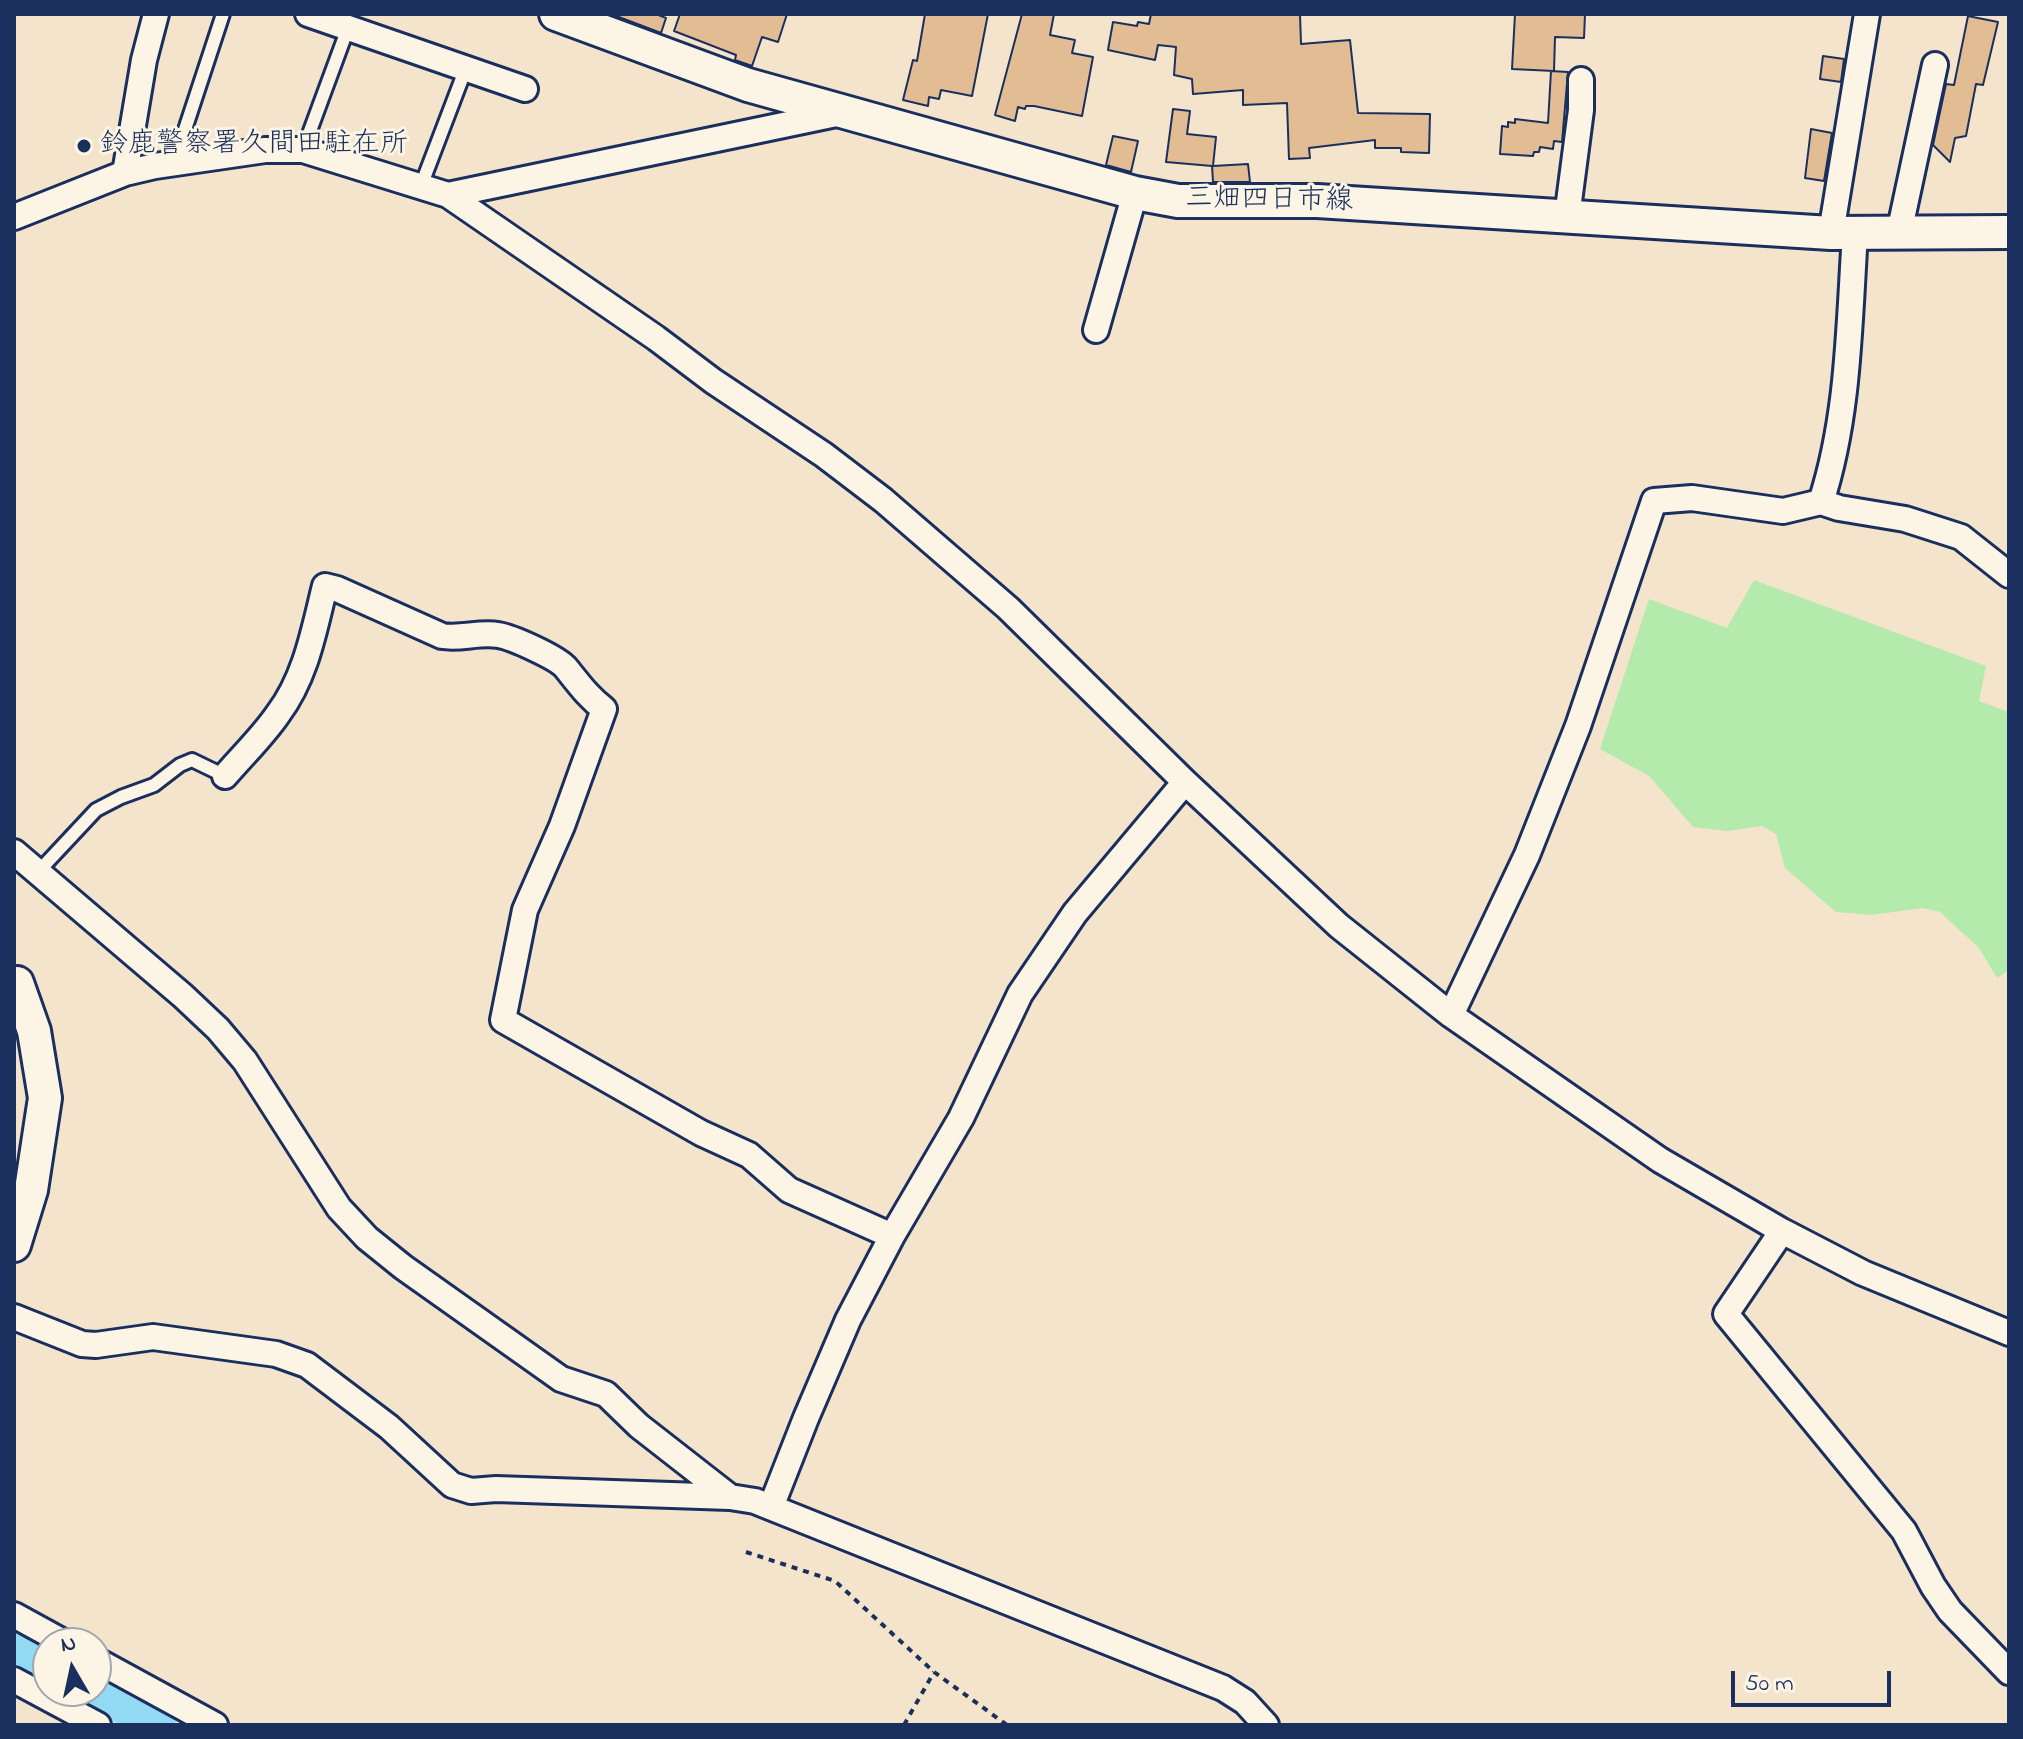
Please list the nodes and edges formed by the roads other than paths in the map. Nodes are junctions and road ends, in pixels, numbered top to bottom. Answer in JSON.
{"nodes":[{"id":1,"x":156,"y":14,"type":"edge"},
{"id":2,"x":223,"y":14,"type":"edge"},
{"id":3,"x":308,"y":14,"type":"edge"},
{"id":4,"x":556,"y":14,"type":"edge"},
{"id":5,"x":1867,"y":14,"type":"edge"},
{"id":6,"x":348,"y":28,"type":"junction"},
{"id":7,"x":1935,"y":65,"type":"dead end"},
{"id":8,"x":466,"y":68,"type":"junction"},
{"id":9,"x":1581,"y":80,"type":"dead end"},
{"id":10,"x":525,"y":89,"type":"dead end"},
{"id":11,"x":842,"y":112,"type":"junction"},
{"id":12,"x":303,"y":150,"type":"junction"},
{"id":13,"x":174,"y":164,"type":"junction"},
{"id":14,"x":125,"y":173,"type":"junction"},
{"id":15,"x":421,"y":186,"type":"junction"},
{"id":16,"x":1135,"y":193,"type":"junction"},
{"id":17,"x":448,"y":195,"type":"junction"},
{"id":18,"x":14,"y":217,"type":"edge"},
{"id":19,"x":1567,"y":217,"type":"junction"},
{"id":20,"x":2009,"y":232,"type":"edge"},
{"id":21,"x":1899,"y":233,"type":"junction"},
{"id":22,"x":1843,"y":234,"type":"junction"},
{"id":23,"x":1096,"y":330,"type":"dead end"},
{"id":24,"x":1821,"y":502,"type":"junction"},
{"id":25,"x":2009,"y":575,"type":"edge"},
{"id":26,"x":225,"y":776,"type":"joint"},
{"id":27,"x":1185,"y":782,"type":"junction"},
{"id":28,"x":14,"y":852,"type":"edge"},
{"id":29,"x":38,"y":872,"type":"junction"},
{"id":30,"x":15,"y":982,"type":"edge"},
{"id":31,"x":1451,"y":1015,"type":"junction"},
{"id":32,"x":14,"y":1051,"type":"edge"},
{"id":33,"x":38,"y":1153,"type":"junction"},
{"id":34,"x":1782,"y":1231,"type":"junction"},
{"id":35,"x":892,"y":1236,"type":"junction"},
{"id":36,"x":14,"y":1245,"type":"edge"},
{"id":37,"x":14,"y":1317,"type":"edge"},
{"id":38,"x":2009,"y":1333,"type":"edge"},
{"id":39,"x":730,"y":1497,"type":"junction"},
{"id":40,"x":771,"y":1507,"type":"junction"},
{"id":41,"x":14,"y":1615,"type":"edge"},
{"id":42,"x":36,"y":1627,"type":"edge"},
{"id":43,"x":112,"y":1669,"type":"edge"},
{"id":44,"x":2009,"y":1672,"type":"edge"},
{"id":45,"x":14,"y":1680,"type":"edge"},
{"id":46,"x":98,"y":1725,"type":"edge"},
{"id":47,"x":215,"y":1725,"type":"edge"},
{"id":48,"x":1266,"y":1725,"type":"edge"}],
"edges":[{"from":1,"to":14,"type":"street"},
{"from":2,"to":13,"type":"lane"},
{"from":3,"to":6,"type":"street"},
{"from":4,"to":11,"type":"main road","name":"三畑四日市線"},
{"from":5,"to":22,"type":"street"},
{"from":6,"to":8,"type":"street"},
{"from":6,"to":12,"type":"lane"},
{"from":7,"to":21,"type":"street"},
{"from":8,"to":10,"type":"street"},
{"from":8,"to":15,"type":"lane"},
{"from":9,"to":19,"type":"street"},
{"from":11,"to":16,"type":"main road","name":"三畑四日市線"},
{"from":11,"to":17,"type":"street"},
{"from":12,"to":13,"type":"street"},
{"from":12,"to":15,"type":"street"},
{"from":13,"to":14,"type":"street"},
{"from":14,"to":18,"type":"street"},
{"from":15,"to":17,"type":"street"},
{"from":16,"to":19,"type":"main road","name":"三畑四日市線"},
{"from":16,"to":23,"type":"street"},
{"from":17,"to":27,"type":"street"},
{"from":19,"to":22,"type":"main road","name":"三畑四日市線"},
{"from":20,"to":21,"type":"main road","name":"三畑四日市線"},
{"from":21,"to":22,"type":"main road","name":"三畑四日市線"},
{"from":22,"to":24,"type":"street"},
{"from":24,"to":25,"type":"street"},
{"from":24,"to":31,"type":"street"},
{"from":26,"to":29,"type":"lane"},
{"from":26,"to":35,"type":"street"},
{"from":27,"to":31,"type":"street"},
{"from":27,"to":35,"type":"street"},
{"from":28,"to":29,"type":"street"},
{"from":29,"to":39,"type":"street"},
{"from":30,"to":33,"type":"main road"},
{"from":31,"to":34,"type":"street"},
{"from":32,"to":33,"type":"main road"},
{"from":33,"to":36,"type":"main road"},
{"from":34,"to":38,"type":"street"},
{"from":34,"to":44,"type":"street"},
{"from":35,"to":40,"type":"street"},
{"from":37,"to":39,"type":"street"},
{"from":39,"to":40,"type":"street"},
{"from":40,"to":48,"type":"street"},
{"from":41,"to":42,"type":"street"},
{"from":43,"to":47,"type":"street"},
{"from":45,"to":46,"type":"street"}]}
